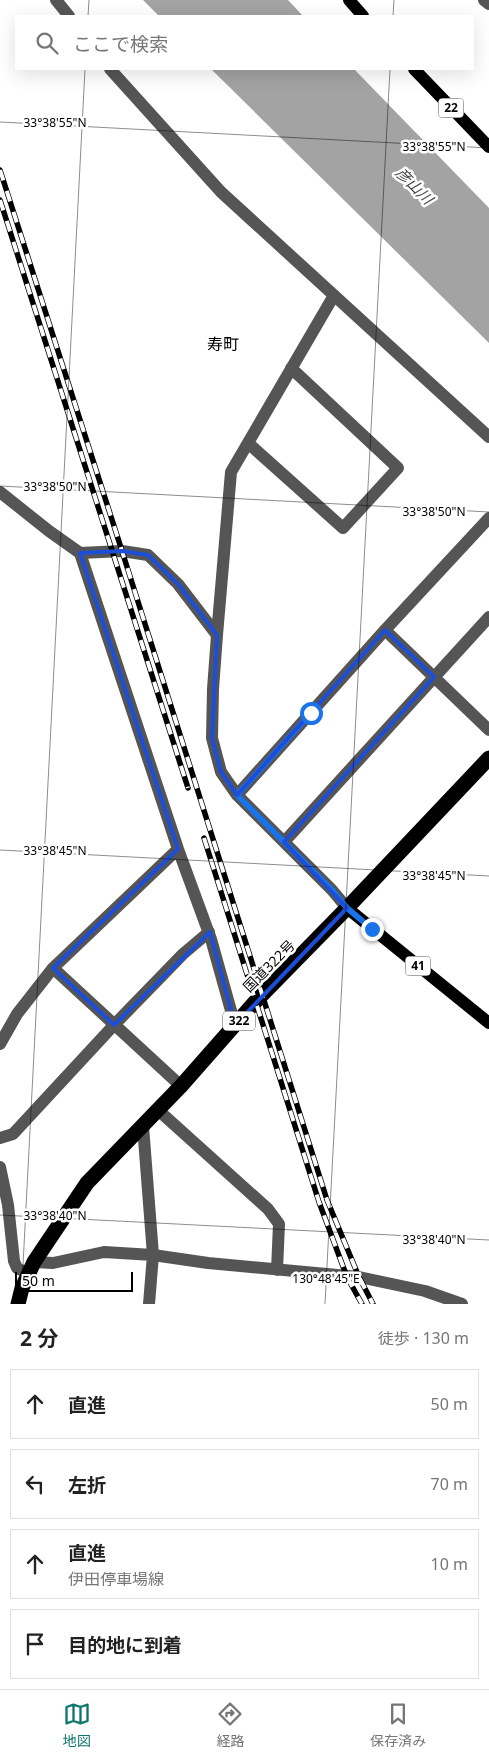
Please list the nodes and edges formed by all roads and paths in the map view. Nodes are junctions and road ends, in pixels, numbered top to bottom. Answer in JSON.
{"nodes":[{"id":1,"x":56,"y":0,"type":"edge"},
{"id":2,"x":349,"y":0,"type":"edge"},
{"id":3,"x":484,"y":0,"type":"edge"},
{"id":4,"x":489,"y":4,"type":"edge"},
{"id":5,"x":68,"y":15,"type":"edge"},
{"id":6,"x":362,"y":15,"type":"edge"},
{"id":7,"x":111,"y":70,"type":"edge"},
{"id":8,"x":415,"y":70,"type":"edge"},
{"id":9,"x":489,"y":147,"type":"edge"},
{"id":10,"x":333,"y":296,"type":"junction"},
{"id":11,"x":291,"y":368,"type":"junction"},
{"id":12,"x":489,"y":437,"type":"edge"},
{"id":13,"x":248,"y":443,"type":"junction"},
{"id":14,"x":0,"y":492,"type":"edge"},
{"id":15,"x":489,"y":518,"type":"edge"},
{"id":16,"x":80,"y":553,"type":"junction"},
{"id":17,"x":489,"y":617,"type":"edge"},
{"id":18,"x":385,"y":630,"type":"junction"},
{"id":19,"x":217,"y":635,"type":"junction"},
{"id":20,"x":434,"y":677,"type":"junction"},
{"id":21,"x":489,"y":730,"type":"edge"},
{"id":22,"x":489,"y":758,"type":"edge"},
{"id":23,"x":237,"y":795,"type":"junction"},
{"id":24,"x":284,"y":842,"type":"junction"},
{"id":25,"x":178,"y":849,"type":"junction"},
{"id":26,"x":347,"y":908,"type":"junction"},
{"id":27,"x":209,"y":932,"type":"junction"},
{"id":28,"x":53,"y":968,"type":"junction"},
{"id":29,"x":489,"y":1023,"type":"edge"},
{"id":30,"x":114,"y":1025,"type":"junction"},
{"id":31,"x":235,"y":1025,"type":"junction"},
{"id":32,"x":0,"y":1044,"type":"edge"},
{"id":33,"x":181,"y":1086,"type":"junction"},
{"id":34,"x":158,"y":1110,"type":"junction"},
{"id":35,"x":143,"y":1126,"type":"junction"},
{"id":36,"x":0,"y":1138,"type":"edge"},
{"id":37,"x":0,"y":1167,"type":"edge"},
{"id":38,"x":153,"y":1255,"type":"junction"},
{"id":39,"x":32,"y":1268,"type":"junction"},
{"id":40,"x":277,"y":1270,"type":"junction"},
{"id":41,"x":18,"y":1304,"type":"edge"},
{"id":42,"x":150,"y":1304,"type":"edge"},
{"id":43,"x":462,"y":1304,"type":"edge"}],
"edges":[{"from":1,"to":5,"type":"street"},
{"from":2,"to":6,"type":"main road"},
{"from":3,"to":4,"type":"street"},
{"from":7,"to":10,"type":"street"},
{"from":8,"to":9,"type":"main road","number":"22"},
{"from":10,"to":11,"type":"street"},
{"from":10,"to":12,"type":"street"},
{"from":11,"to":13,"type":"street"},
{"from":11,"to":13,"type":"street"},
{"from":13,"to":19,"type":"street"},
{"from":14,"to":16,"type":"street"},
{"from":15,"to":18,"type":"street"},
{"from":16,"to":19,"type":"street"},
{"from":16,"to":25,"type":"street"},
{"from":17,"to":20,"type":"street"},
{"from":18,"to":20,"type":"street"},
{"from":18,"to":23,"type":"street"},
{"from":19,"to":23,"type":"street"},
{"from":20,"to":21,"type":"street"},
{"from":20,"to":24,"type":"street"},
{"from":22,"to":26,"type":"highway","name":"国道322号","number":"322"},
{"from":23,"to":24,"type":"street"},
{"from":24,"to":26,"type":"street"},
{"from":25,"to":27,"type":"street"},
{"from":25,"to":28,"type":"street"},
{"from":26,"to":29,"type":"main road","number":"41"},
{"from":26,"to":31,"type":"highway","name":"国道322号","number":"322"},
{"from":27,"to":30,"type":"street"},
{"from":27,"to":31,"type":"street"},
{"from":28,"to":30,"type":"street"},
{"from":28,"to":32,"type":"street"},
{"from":30,"to":33,"type":"street"},
{"from":30,"to":36,"type":"street"},
{"from":31,"to":33,"type":"highway","name":"国道322号","number":"322"},
{"from":33,"to":34,"type":"highway","name":"国道322号","number":"322"},
{"from":34,"to":35,"type":"highway","name":"国道322号","number":"322"},
{"from":34,"to":40,"type":"street"},
{"from":35,"to":38,"type":"street"},
{"from":35,"to":39,"type":"highway","name":"国道322号","number":"322"},
{"from":37,"to":39,"type":"street"},
{"from":38,"to":39,"type":"street"},
{"from":38,"to":40,"type":"street"},
{"from":38,"to":42,"type":"street"},
{"from":39,"to":41,"type":"highway","name":"国道322号","number":"322"},
{"from":40,"to":43,"type":"street"}]}
